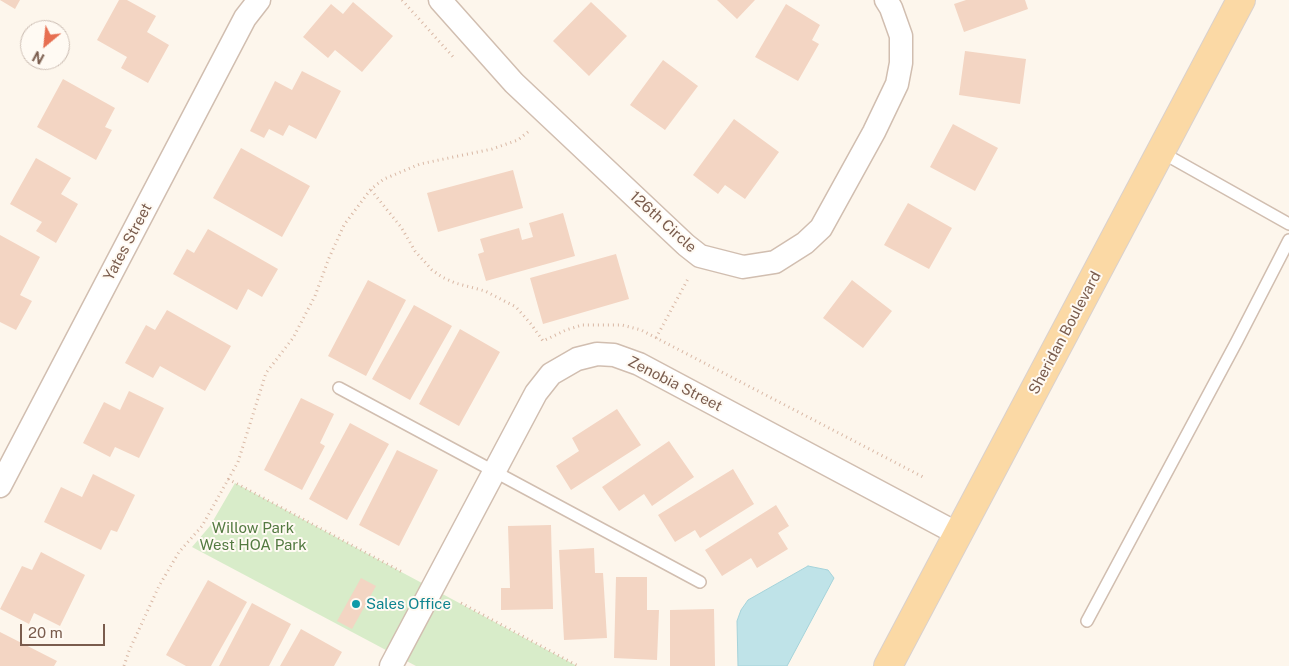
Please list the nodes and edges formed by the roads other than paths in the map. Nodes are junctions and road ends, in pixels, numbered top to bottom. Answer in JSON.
{"nodes":[{"id":1,"x":259,"y":0,"type":"edge"},
{"id":2,"x":440,"y":0,"type":"edge"},
{"id":3,"x":886,"y":0,"type":"edge"},
{"id":4,"x":1241,"y":0,"type":"edge"},
{"id":5,"x":1161,"y":152,"type":"junction"},
{"id":6,"x":1289,"y":224,"type":"edge"},
{"id":7,"x":1289,"y":240,"type":"edge"},
{"id":8,"x":339,"y":388,"type":"dead end"},
{"id":9,"x":494,"y":471,"type":"junction"},
{"id":10,"x":1,"y":483,"type":"edge"},
{"id":11,"x":958,"y":534,"type":"junction"},
{"id":12,"x":700,"y":582,"type":"dead end"},
{"id":13,"x":1086,"y":621,"type":"dead end"},
{"id":14,"x":390,"y":666,"type":"edge"},
{"id":15,"x":888,"y":666,"type":"edge"}],
"edges":[{"from":1,"to":10,"type":"street","name":"Yates Street"},
{"from":2,"to":3,"type":"street","name":"126th Circle"},
{"from":4,"to":5,"type":"main road","name":"Sheridan Boulevard"},
{"from":5,"to":6,"type":"lane"},
{"from":5,"to":11,"type":"main road","name":"Sheridan Boulevard"},
{"from":7,"to":13,"type":"lane"},
{"from":8,"to":9,"type":"lane"},
{"from":9,"to":11,"type":"street","name":"Zenobia Street"},
{"from":9,"to":12,"type":"lane"},
{"from":9,"to":14,"type":"street","name":"Zenobia Street"},
{"from":11,"to":15,"type":"main road","name":"Sheridan Boulevard"}]}
